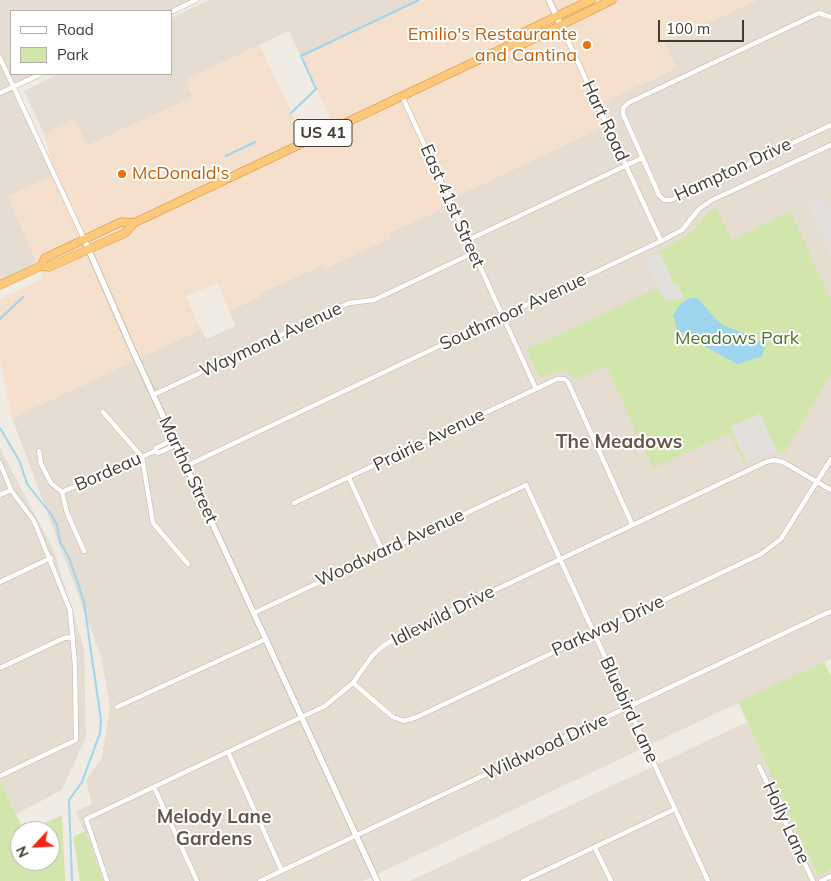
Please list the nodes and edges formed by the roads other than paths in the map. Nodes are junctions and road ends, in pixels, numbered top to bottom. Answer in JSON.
{"nodes":[{"id":1,"x":196,"y":0,"type":"edge"},
{"id":2,"x":549,"y":0,"type":"edge"},
{"id":3,"x":591,"y":0,"type":"edge"},
{"id":4,"x":612,"y":0,"type":"edge"},
{"id":5,"x":172,"y":12,"type":"edge"},
{"id":6,"x":557,"y":16,"type":"junction"},
{"id":7,"x":831,"y":17,"type":"edge"},
{"id":8,"x":561,"y":26,"type":"junction"},
{"id":9,"x":512,"y":44,"type":"junction"},
{"id":10,"x":0,"y":58,"type":"edge"},
{"id":11,"x":38,"y":75,"type":"edge"},
{"id":12,"x":13,"y":87,"type":"junction"},
{"id":13,"x":0,"y":93,"type":"edge"},
{"id":14,"x":402,"y":96,"type":"junction"},
{"id":15,"x":831,"y":125,"type":"edge"},
{"id":16,"x":831,"y":144,"type":"edge"},
{"id":17,"x":642,"y":158,"type":"junction"},
{"id":18,"x":626,"y":166,"type":"junction"},
{"id":19,"x":134,"y":223,"type":"junction"},
{"id":20,"x":84,"y":239,"type":"junction"},
{"id":21,"x":468,"y":240,"type":"junction"},
{"id":22,"x":660,"y":241,"type":"junction"},
{"id":23,"x":87,"y":250,"type":"junction"},
{"id":24,"x":473,"y":253,"type":"junction"},
{"id":25,"x":41,"y":266,"type":"junction"},
{"id":26,"x":0,"y":285,"type":"edge"},
{"id":27,"x":502,"y":317,"type":"junction"},
{"id":28,"x":536,"y":389,"type":"junction"},
{"id":29,"x":153,"y":395,"type":"junction"},
{"id":30,"x":103,"y":412,"type":"dead end"},
{"id":31,"x":175,"y":442,"type":"junction"},
{"id":32,"x":39,"y":451,"type":"dead end"},
{"id":33,"x":142,"y":457,"type":"junction"},
{"id":34,"x":831,"y":459,"type":"edge"},
{"id":35,"x":0,"y":463,"type":"edge"},
{"id":36,"x":186,"y":466,"type":"junction"},
{"id":37,"x":350,"y":478,"type":"junction"},
{"id":38,"x":817,"y":482,"type":"junction"},
{"id":39,"x":526,"y":485,"type":"joint"},
{"id":40,"x":11,"y":490,"type":"junction"},
{"id":41,"x":831,"y":490,"type":"edge"},
{"id":42,"x":62,"y":492,"type":"junction"},
{"id":43,"x":0,"y":495,"type":"edge"},
{"id":44,"x":294,"y":503,"type":"dead end"},
{"id":45,"x":632,"y":524,"type":"junction"},
{"id":46,"x":84,"y":550,"type":"dead end"},
{"id":47,"x":383,"y":552,"type":"junction"},
{"id":48,"x":51,"y":558,"type":"junction"},
{"id":49,"x":560,"y":559,"type":"junction"},
{"id":50,"x":188,"y":564,"type":"dead end"},
{"id":51,"x":0,"y":582,"type":"edge"},
{"id":52,"x":831,"y":611,"type":"edge"},
{"id":53,"x":254,"y":613,"type":"junction"},
{"id":54,"x":594,"y":633,"type":"junction"},
{"id":55,"x":73,"y":637,"type":"junction"},
{"id":56,"x":266,"y":639,"type":"junction"},
{"id":57,"x":0,"y":668,"type":"edge"},
{"id":58,"x":354,"y":683,"type":"junction"},
{"id":59,"x":118,"y":708,"type":"dead end"},
{"id":60,"x":628,"y":708,"type":"junction"},
{"id":61,"x":303,"y":718,"type":"junction"},
{"id":62,"x":228,"y":752,"type":"junction"},
{"id":63,"x":759,"y":766,"type":"dead end"},
{"id":64,"x":0,"y":776,"type":"edge"},
{"id":65,"x":154,"y":787,"type":"junction"},
{"id":66,"x":675,"y":809,"type":"junction"},
{"id":67,"x":357,"y":836,"type":"junction"},
{"id":68,"x":595,"y":848,"type":"junction"},
{"id":69,"x":282,"y":871,"type":"junction"},
{"id":70,"x":831,"y":876,"type":"edge"},
{"id":71,"x":107,"y":881,"type":"edge"},
{"id":72,"x":197,"y":881,"type":"edge"},
{"id":73,"x":260,"y":881,"type":"edge"},
{"id":74,"x":377,"y":881,"type":"edge"},
{"id":75,"x":523,"y":881,"type":"edge"},
{"id":76,"x":611,"y":881,"type":"edge"},
{"id":77,"x":708,"y":881,"type":"edge"},
{"id":78,"x":813,"y":881,"type":"edge"},
{"id":79,"x":821,"y":881,"type":"edge"}],
"edges":[{"from":1,"to":5,"type":"street"},
{"from":2,"to":6,"type":"street","name":"Hart Road"},
{"from":3,"to":6,"type":"highway","number":"US 41"},
{"from":4,"to":8,"type":"highway","number":"US 41"},
{"from":6,"to":8,"type":"street","name":"Hart Road"},
{"from":6,"to":9,"type":"highway","number":"US 41"},
{"from":7,"to":17,"type":"street","name":"Hampton Drive"},
{"from":8,"to":9,"type":"highway","number":"US 41"},
{"from":8,"to":18,"type":"street","name":"Hart Road"},
{"from":9,"to":14,"type":"highway","number":"US 41"},
{"from":10,"to":12,"type":"street","name":"Martha Street"},
{"from":11,"to":12,"type":"street"},
{"from":12,"to":13,"type":"street"},
{"from":12,"to":20,"type":"street","name":"Martha Street"},
{"from":14,"to":19,"type":"highway","number":"US 41"},
{"from":14,"to":21,"type":"street","name":"East 41st Street"},
{"from":15,"to":17,"type":"street","name":"Hampton Drive"},
{"from":16,"to":22,"type":"street","name":"Southmoor Avenue"},
{"from":17,"to":18,"type":"street"},
{"from":18,"to":21,"type":"street"},
{"from":18,"to":22,"type":"street","name":"Hart Road"},
{"from":19,"to":20,"type":"highway","number":"US 41"},
{"from":19,"to":23,"type":"highway","number":"US 41"},
{"from":20,"to":23,"type":"street","name":"Martha Street"},
{"from":20,"to":25,"type":"highway","number":"US 41"},
{"from":21,"to":24,"type":"street","name":"East 41st Street"},
{"from":22,"to":27,"type":"street","name":"Southmoor Avenue"},
{"from":23,"to":25,"type":"highway","number":"US 41"},
{"from":23,"to":29,"type":"street","name":"Martha Street"},
{"from":24,"to":27,"type":"street","name":"East 41st Street"},
{"from":24,"to":29,"type":"street","name":"Waymond Avenue"},
{"from":25,"to":26,"type":"highway","number":"US 41"},
{"from":27,"to":28,"type":"street","name":"East 41st Street"},
{"from":27,"to":36,"type":"street","name":"Southmoor Avenue"},
{"from":28,"to":37,"type":"street","name":"Prairie Avenue"},
{"from":28,"to":45,"type":"street","name":"Prairie Avenue"},
{"from":29,"to":31,"type":"street","name":"Martha Street"},
{"from":30,"to":33,"type":"street"},
{"from":31,"to":33,"type":"street","name":"Bordeau"},
{"from":31,"to":36,"type":"street","name":"Martha Street"},
{"from":32,"to":42,"type":"street"},
{"from":33,"to":42,"type":"street","name":"Bordeau"},
{"from":33,"to":50,"type":"street"},
{"from":34,"to":38,"type":"street","name":"Parkway Drive"},
{"from":35,"to":40,"type":"street"},
{"from":36,"to":53,"type":"street","name":"Martha Street"},
{"from":37,"to":44,"type":"street","name":"Prairie Avenue"},
{"from":37,"to":47,"type":"street"},
{"from":38,"to":41,"type":"street","name":"Idlewild Drive"},
{"from":38,"to":45,"type":"street","name":"Idlewild Drive"},
{"from":38,"to":54,"type":"street","name":"Parkway Drive"},
{"from":39,"to":47,"type":"street","name":"Woodward Avenue"},
{"from":39,"to":49,"type":"street","name":"Bluebird Lane"},
{"from":40,"to":43,"type":"street"},
{"from":40,"to":48,"type":"street"},
{"from":42,"to":46,"type":"street"},
{"from":45,"to":49,"type":"street","name":"Idlewild Drive"},
{"from":47,"to":53,"type":"street","name":"Woodward Avenue"},
{"from":48,"to":51,"type":"street"},
{"from":48,"to":55,"type":"street"},
{"from":49,"to":54,"type":"street","name":"Bluebird Lane"},
{"from":49,"to":58,"type":"street","name":"Idlewild Drive"},
{"from":52,"to":60,"type":"street","name":"Wildwood Drive"},
{"from":53,"to":56,"type":"street","name":"Martha Street"},
{"from":54,"to":58,"type":"street","name":"Parkway Drive"},
{"from":54,"to":60,"type":"street","name":"Bluebird Lane"},
{"from":55,"to":57,"type":"street"},
{"from":55,"to":64,"type":"street"},
{"from":56,"to":59,"type":"street"},
{"from":56,"to":61,"type":"street","name":"Martha Street"},
{"from":58,"to":61,"type":"street","name":"Idlewild Drive"},
{"from":60,"to":66,"type":"street","name":"Bluebird Lane"},
{"from":60,"to":67,"type":"street","name":"Wildwood Drive"},
{"from":61,"to":62,"type":"street","name":"Idlewild Drive"},
{"from":61,"to":67,"type":"street","name":"Martha Street"},
{"from":62,"to":65,"type":"street","name":"Idlewild Drive"},
{"from":62,"to":69,"type":"street"},
{"from":63,"to":78,"type":"street","name":"Holly Lane"},
{"from":65,"to":71,"type":"street","name":"Idlewild Drive"},
{"from":65,"to":72,"type":"street"},
{"from":66,"to":68,"type":"street"},
{"from":66,"to":77,"type":"street","name":"Bluebird Lane"},
{"from":67,"to":69,"type":"street","name":"Wildwood Drive"},
{"from":67,"to":74,"type":"street","name":"Martha Street"},
{"from":68,"to":75,"type":"street"},
{"from":68,"to":76,"type":"street"},
{"from":69,"to":73,"type":"street","name":"Wildwood Drive"},
{"from":70,"to":79,"type":"street"}]}
